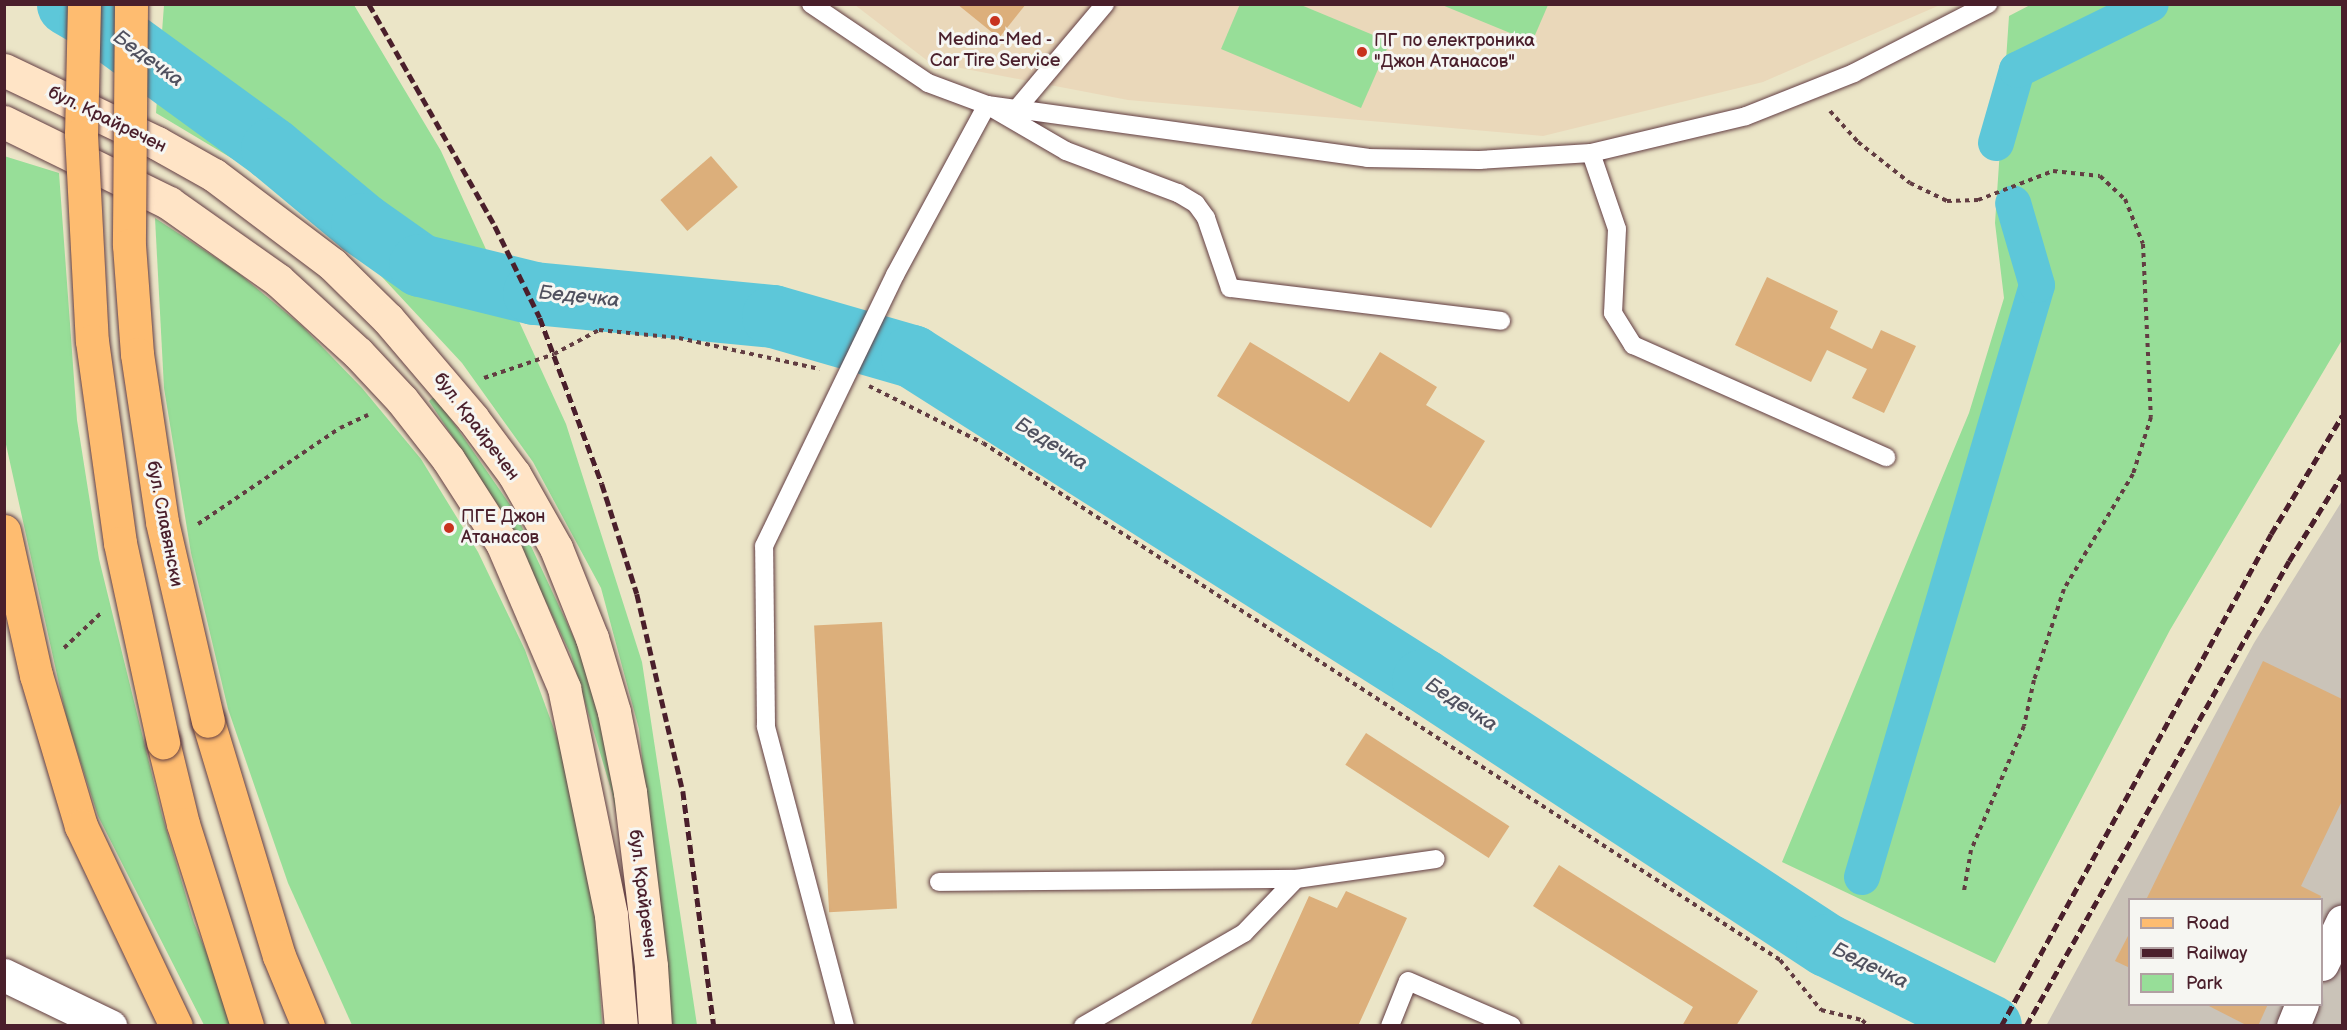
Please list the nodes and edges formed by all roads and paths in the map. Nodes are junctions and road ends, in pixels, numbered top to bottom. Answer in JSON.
{"nodes":[{"id":1,"x":84,"y":4,"type":"edge"},
{"id":2,"x":131,"y":4,"type":"edge"},
{"id":3,"x":811,"y":4,"type":"edge"},
{"id":4,"x":1105,"y":4,"type":"edge"},
{"id":5,"x":1988,"y":4,"type":"edge"},
{"id":6,"x":4,"y":70,"type":"edge"},
{"id":7,"x":1811,"y":90,"type":"junction"},
{"id":8,"x":987,"y":105,"type":"junction"},
{"id":9,"x":1015,"y":111,"type":"junction"},
{"id":10,"x":8,"y":125,"type":"edge"},
{"id":11,"x":1590,"y":153,"type":"junction"},
{"id":12,"x":1502,"y":321,"type":"dead end"},
{"id":13,"x":846,"y":374,"type":"junction"},
{"id":14,"x":448,"y":388,"type":"junction"},
{"id":15,"x":402,"y":400,"type":"junction"},
{"id":16,"x":1886,"y":457,"type":"dead end"},
{"id":17,"x":194,"y":526,"type":"dead end"},
{"id":18,"x":4,"y":531,"type":"edge"},
{"id":19,"x":102,"y":612,"type":"dead end"},
{"id":20,"x":36,"y":675,"type":"junction"},
{"id":21,"x":1436,"y":859,"type":"dead end"},
{"id":22,"x":1296,"y":879,"type":"junction"},
{"id":23,"x":939,"y":882,"type":"dead end"},
{"id":24,"x":1964,"y":891,"type":"dead end"},
{"id":25,"x":2343,"y":922,"type":"edge"},
{"id":26,"x":279,"y":956,"type":"junction"},
{"id":27,"x":2323,"y":962,"type":"edge"},
{"id":28,"x":4,"y":975,"type":"edge"},
{"id":29,"x":2302,"y":1006,"type":"edge"},
{"id":30,"x":110,"y":1026,"type":"edge"},
{"id":31,"x":176,"y":1026,"type":"edge"},
{"id":32,"x":247,"y":1026,"type":"edge"},
{"id":33,"x":308,"y":1026,"type":"edge"},
{"id":34,"x":322,"y":1026,"type":"edge"},
{"id":35,"x":621,"y":1026,"type":"edge"},
{"id":36,"x":655,"y":1026,"type":"edge"},
{"id":37,"x":845,"y":1026,"type":"edge"},
{"id":38,"x":1083,"y":1026,"type":"edge"},
{"id":39,"x":1390,"y":1026,"type":"edge"},
{"id":40,"x":1512,"y":1026,"type":"edge"},
{"id":41,"x":1868,"y":1026,"type":"edge"},
{"id":42,"x":2294,"y":1026,"type":"edge"}],
"edges":[{"from":1,"to":32,"type":"main road","bridge":true},
{"from":2,"to":26,"type":"main road","name":"бул. Славянски","bridge":true},
{"from":3,"to":8,"type":"lane"},
{"from":4,"to":9,"type":"lane"},
{"from":5,"to":7,"type":"lane"},
{"from":6,"to":14,"type":"main road","name":"бул. Крайречен"},
{"from":7,"to":11,"type":"lane"},
{"from":7,"to":24,"type":"path"},
{"from":8,"to":9,"type":"lane"},
{"from":8,"to":12,"type":"lane"},
{"from":8,"to":13,"type":"lane"},
{"from":9,"to":11,"type":"lane"},
{"from":10,"to":15,"type":"main road","name":"бул. Крайречен"},
{"from":11,"to":16,"type":"lane"},
{"from":13,"to":14,"type":"path"},
{"from":13,"to":37,"type":"lane"},
{"from":13,"to":41,"type":"path"},
{"from":14,"to":36,"type":"main road","name":"бул. Крайречен"},
{"from":15,"to":17,"type":"path"},
{"from":15,"to":35,"type":"main road","name":"бул. Крайречен"},
{"from":18,"to":20,"type":"main road"},
{"from":19,"to":20,"type":"path"},
{"from":20,"to":31,"type":"main road"},
{"from":21,"to":22,"type":"lane"},
{"from":22,"to":23,"type":"lane"},
{"from":22,"to":38,"type":"lane"},
{"from":25,"to":27,"type":"street"},
{"from":26,"to":33,"type":"main road","name":"бул. Славянски"},
{"from":26,"to":34,"type":"main road"},
{"from":28,"to":30,"type":"street"},
{"from":29,"to":42,"type":"street"},
{"from":39,"to":40,"type":"lane"}]}
